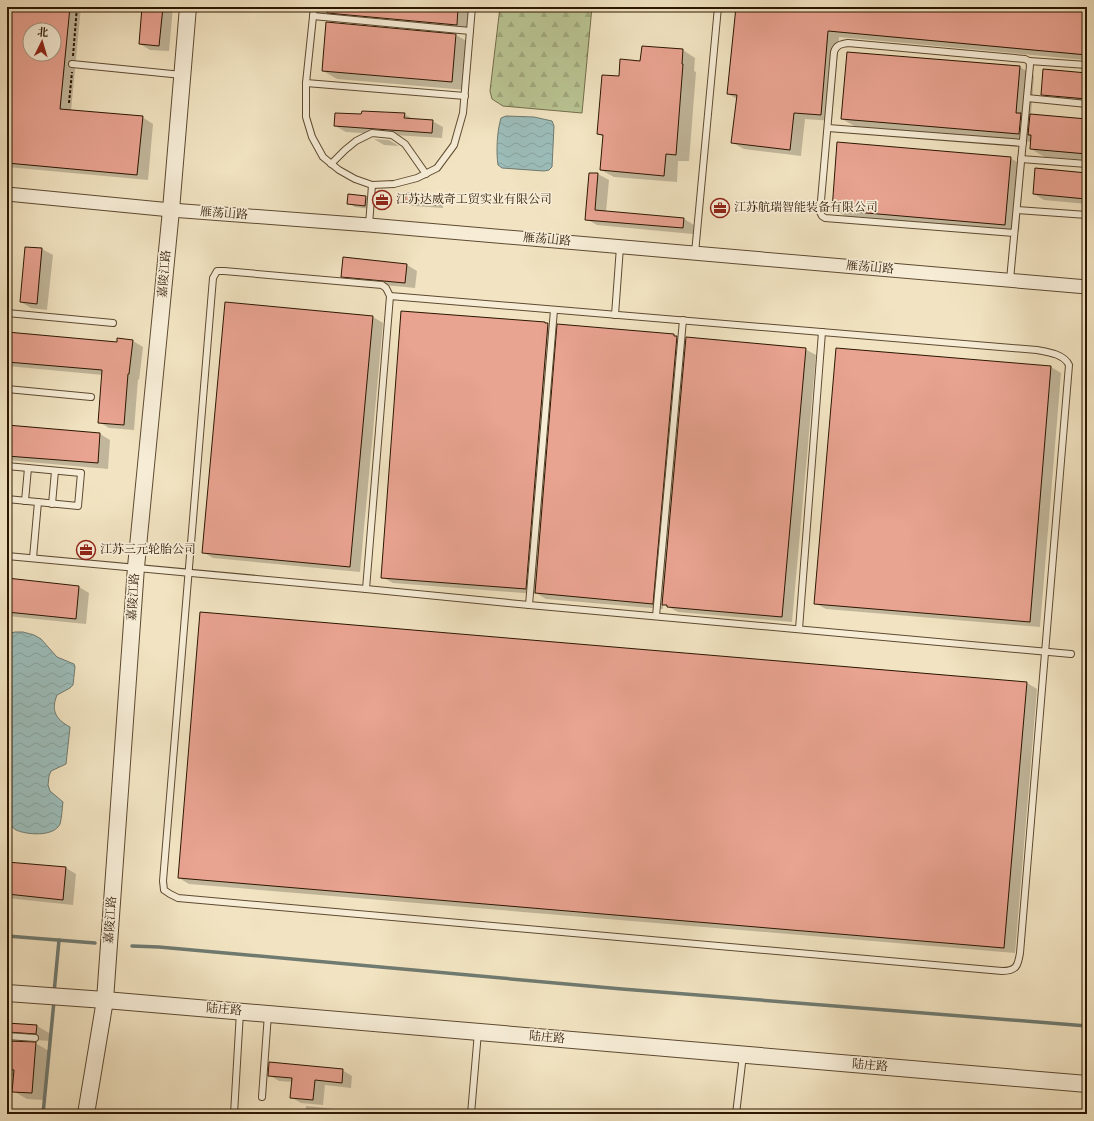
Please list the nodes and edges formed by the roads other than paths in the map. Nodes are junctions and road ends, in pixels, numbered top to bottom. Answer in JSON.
{"nodes":[{"id":1,"x":188,"y":7,"type":"edge"},
{"id":2,"x":314,"y":7,"type":"edge"},
{"id":3,"x":472,"y":7,"type":"edge"},
{"id":4,"x":718,"y":7,"type":"edge"},
{"id":5,"x":313,"y":16,"type":"junction"},
{"id":6,"x":470,"y":31,"type":"junction"},
{"id":7,"x":1029,"y":61,"type":"junction"},
{"id":8,"x":72,"y":64,"type":"dead end"},
{"id":9,"x":1087,"y":66,"type":"edge"},
{"id":10,"x":182,"y":75,"type":"junction"},
{"id":11,"x":306,"y":83,"type":"junction"},
{"id":12,"x":465,"y":96,"type":"junction"},
{"id":13,"x":1027,"y":98,"type":"junction"},
{"id":14,"x":1087,"y":104,"type":"edge"},
{"id":15,"x":828,"y":128,"type":"junction"},
{"id":16,"x":1023,"y":143,"type":"junction"},
{"id":17,"x":1021,"y":159,"type":"junction"},
{"id":18,"x":331,"y":164,"type":"junction"},
{"id":19,"x":1087,"y":164,"type":"edge"},
{"id":20,"x":426,"y":174,"type":"junction"},
{"id":21,"x":372,"y":185,"type":"junction"},
{"id":22,"x":7,"y":194,"type":"edge"},
{"id":23,"x":171,"y":210,"type":"junction"},
{"id":24,"x":1017,"y":210,"type":"junction"},
{"id":25,"x":1087,"y":215,"type":"edge"},
{"id":26,"x":369,"y":225,"type":"junction"},
{"id":27,"x":1014,"y":233,"type":"junction"},
{"id":28,"x":620,"y":247,"type":"junction"},
{"id":29,"x":695,"y":253,"type":"junction"},
{"id":30,"x":1010,"y":280,"type":"junction"},
{"id":31,"x":1087,"y":287,"type":"edge"},
{"id":32,"x":390,"y":296,"type":"junction"},
{"id":33,"x":554,"y":310,"type":"junction"},
{"id":34,"x":7,"y":313,"type":"edge"},
{"id":35,"x":615,"y":315,"type":"junction"},
{"id":36,"x":683,"y":320,"type":"junction"},
{"id":37,"x":113,"y":323,"type":"dead end"},
{"id":38,"x":822,"y":332,"type":"junction"},
{"id":39,"x":7,"y":389,"type":"edge"},
{"id":40,"x":91,"y":397,"type":"dead end"},
{"id":41,"x":7,"y":466,"type":"edge"},
{"id":42,"x":28,"y":468,"type":"junction"},
{"id":43,"x":56,"y":471,"type":"junction"},
{"id":44,"x":7,"y":499,"type":"edge"},
{"id":45,"x":25,"y":501,"type":"junction"},
{"id":46,"x":38,"y":502,"type":"junction"},
{"id":47,"x":52,"y":504,"type":"junction"},
{"id":48,"x":7,"y":556,"type":"edge"},
{"id":49,"x":33,"y":558,"type":"junction"},
{"id":50,"x":136,"y":567,"type":"junction"},
{"id":51,"x":189,"y":572,"type":"junction"},
{"id":52,"x":366,"y":589,"type":"junction"},
{"id":53,"x":529,"y":605,"type":"junction"},
{"id":54,"x":656,"y":616,"type":"junction"},
{"id":55,"x":799,"y":629,"type":"junction"},
{"id":56,"x":1046,"y":652,"type":"junction"},
{"id":57,"x":1071,"y":654,"type":"dead end"},
{"id":58,"x":7,"y":993,"type":"edge"},
{"id":59,"x":105,"y":1000,"type":"junction"},
{"id":60,"x":240,"y":1012,"type":"junction"},
{"id":61,"x":268,"y":1014,"type":"junction"},
{"id":62,"x":478,"y":1032,"type":"junction"},
{"id":63,"x":7,"y":1036,"type":"edge"},
{"id":64,"x":35,"y":1038,"type":"dead end"},
{"id":65,"x":743,"y":1055,"type":"junction"},
{"id":66,"x":1087,"y":1084,"type":"edge"},
{"id":67,"x":262,"y":1098,"type":"dead end"},
{"id":68,"x":86,"y":1114,"type":"edge"},
{"id":69,"x":234,"y":1114,"type":"edge"},
{"id":70,"x":471,"y":1114,"type":"edge"},
{"id":71,"x":736,"y":1114,"type":"edge"}],
"edges":[{"from":1,"to":10,"type":"street","name":"嘉陵江路"},
{"from":2,"to":5,"type":"lane"},
{"from":3,"to":6,"type":"lane"},
{"from":4,"to":29,"type":"lane"},
{"from":5,"to":6,"type":"lane"},
{"from":5,"to":11,"type":"lane"},
{"from":6,"to":12,"type":"lane"},
{"from":7,"to":9,"type":"lane"},
{"from":7,"to":13,"type":"lane"},
{"from":7,"to":15,"type":"lane"},
{"from":8,"to":10,"type":"lane"},
{"from":10,"to":23,"type":"street","name":"嘉陵江路"},
{"from":11,"to":12,"type":"lane"},
{"from":11,"to":18,"type":"lane"},
{"from":12,"to":20,"type":"lane"},
{"from":13,"to":14,"type":"lane"},
{"from":13,"to":16,"type":"lane"},
{"from":15,"to":16,"type":"lane"},
{"from":15,"to":27,"type":"lane"},
{"from":16,"to":17,"type":"lane"},
{"from":17,"to":19,"type":"lane"},
{"from":17,"to":24,"type":"lane"},
{"from":18,"to":20,"type":"lane"},
{"from":18,"to":21,"type":"lane"},
{"from":20,"to":21,"type":"lane"},
{"from":21,"to":26,"type":"lane"},
{"from":22,"to":23,"type":"street","name":"雁荡山路"},
{"from":23,"to":26,"type":"street","name":"雁荡山路"},
{"from":23,"to":50,"type":"street","name":"嘉陵江路"},
{"from":24,"to":25,"type":"lane"},
{"from":24,"to":27,"type":"lane"},
{"from":26,"to":28,"type":"street","name":"雁荡山路"},
{"from":27,"to":30,"type":"lane"},
{"from":28,"to":29,"type":"street","name":"雁荡山路"},
{"from":28,"to":35,"type":"lane"},
{"from":29,"to":30,"type":"street","name":"雁荡山路"},
{"from":30,"to":31,"type":"street","name":"雁荡山路"},
{"from":32,"to":33,"type":"lane"},
{"from":32,"to":51,"type":"lane"},
{"from":32,"to":52,"type":"lane"},
{"from":33,"to":35,"type":"lane"},
{"from":33,"to":53,"type":"lane"},
{"from":34,"to":37,"type":"lane"},
{"from":35,"to":36,"type":"lane"},
{"from":36,"to":38,"type":"lane"},
{"from":36,"to":54,"type":"lane"},
{"from":38,"to":55,"type":"lane"},
{"from":38,"to":56,"type":"lane"},
{"from":39,"to":40,"type":"lane"},
{"from":41,"to":42,"type":"lane"},
{"from":42,"to":43,"type":"lane"},
{"from":42,"to":45,"type":"lane"},
{"from":43,"to":47,"type":"lane"},
{"from":43,"to":47,"type":"lane"},
{"from":44,"to":45,"type":"lane"},
{"from":45,"to":46,"type":"lane"},
{"from":46,"to":47,"type":"lane"},
{"from":46,"to":49,"type":"lane"},
{"from":48,"to":49,"type":"lane"},
{"from":49,"to":50,"type":"lane"},
{"from":50,"to":51,"type":"lane"},
{"from":50,"to":59,"type":"street","name":"嘉陵江路"},
{"from":51,"to":52,"type":"lane"},
{"from":51,"to":56,"type":"lane"},
{"from":52,"to":53,"type":"lane"},
{"from":53,"to":54,"type":"lane"},
{"from":54,"to":55,"type":"lane"},
{"from":55,"to":56,"type":"lane"},
{"from":56,"to":57,"type":"lane"},
{"from":58,"to":59,"type":"street","name":"陆庄路"},
{"from":59,"to":60,"type":"street","name":"陆庄路"},
{"from":59,"to":68,"type":"street","name":"嘉陵江路"},
{"from":60,"to":61,"type":"street","name":"陆庄路"},
{"from":60,"to":69,"type":"lane"},
{"from":61,"to":62,"type":"street","name":"陆庄路"},
{"from":61,"to":67,"type":"lane"},
{"from":62,"to":65,"type":"street","name":"陆庄路"},
{"from":62,"to":70,"type":"lane"},
{"from":63,"to":64,"type":"lane"},
{"from":65,"to":66,"type":"street","name":"陆庄路"},
{"from":65,"to":71,"type":"lane"}]}
